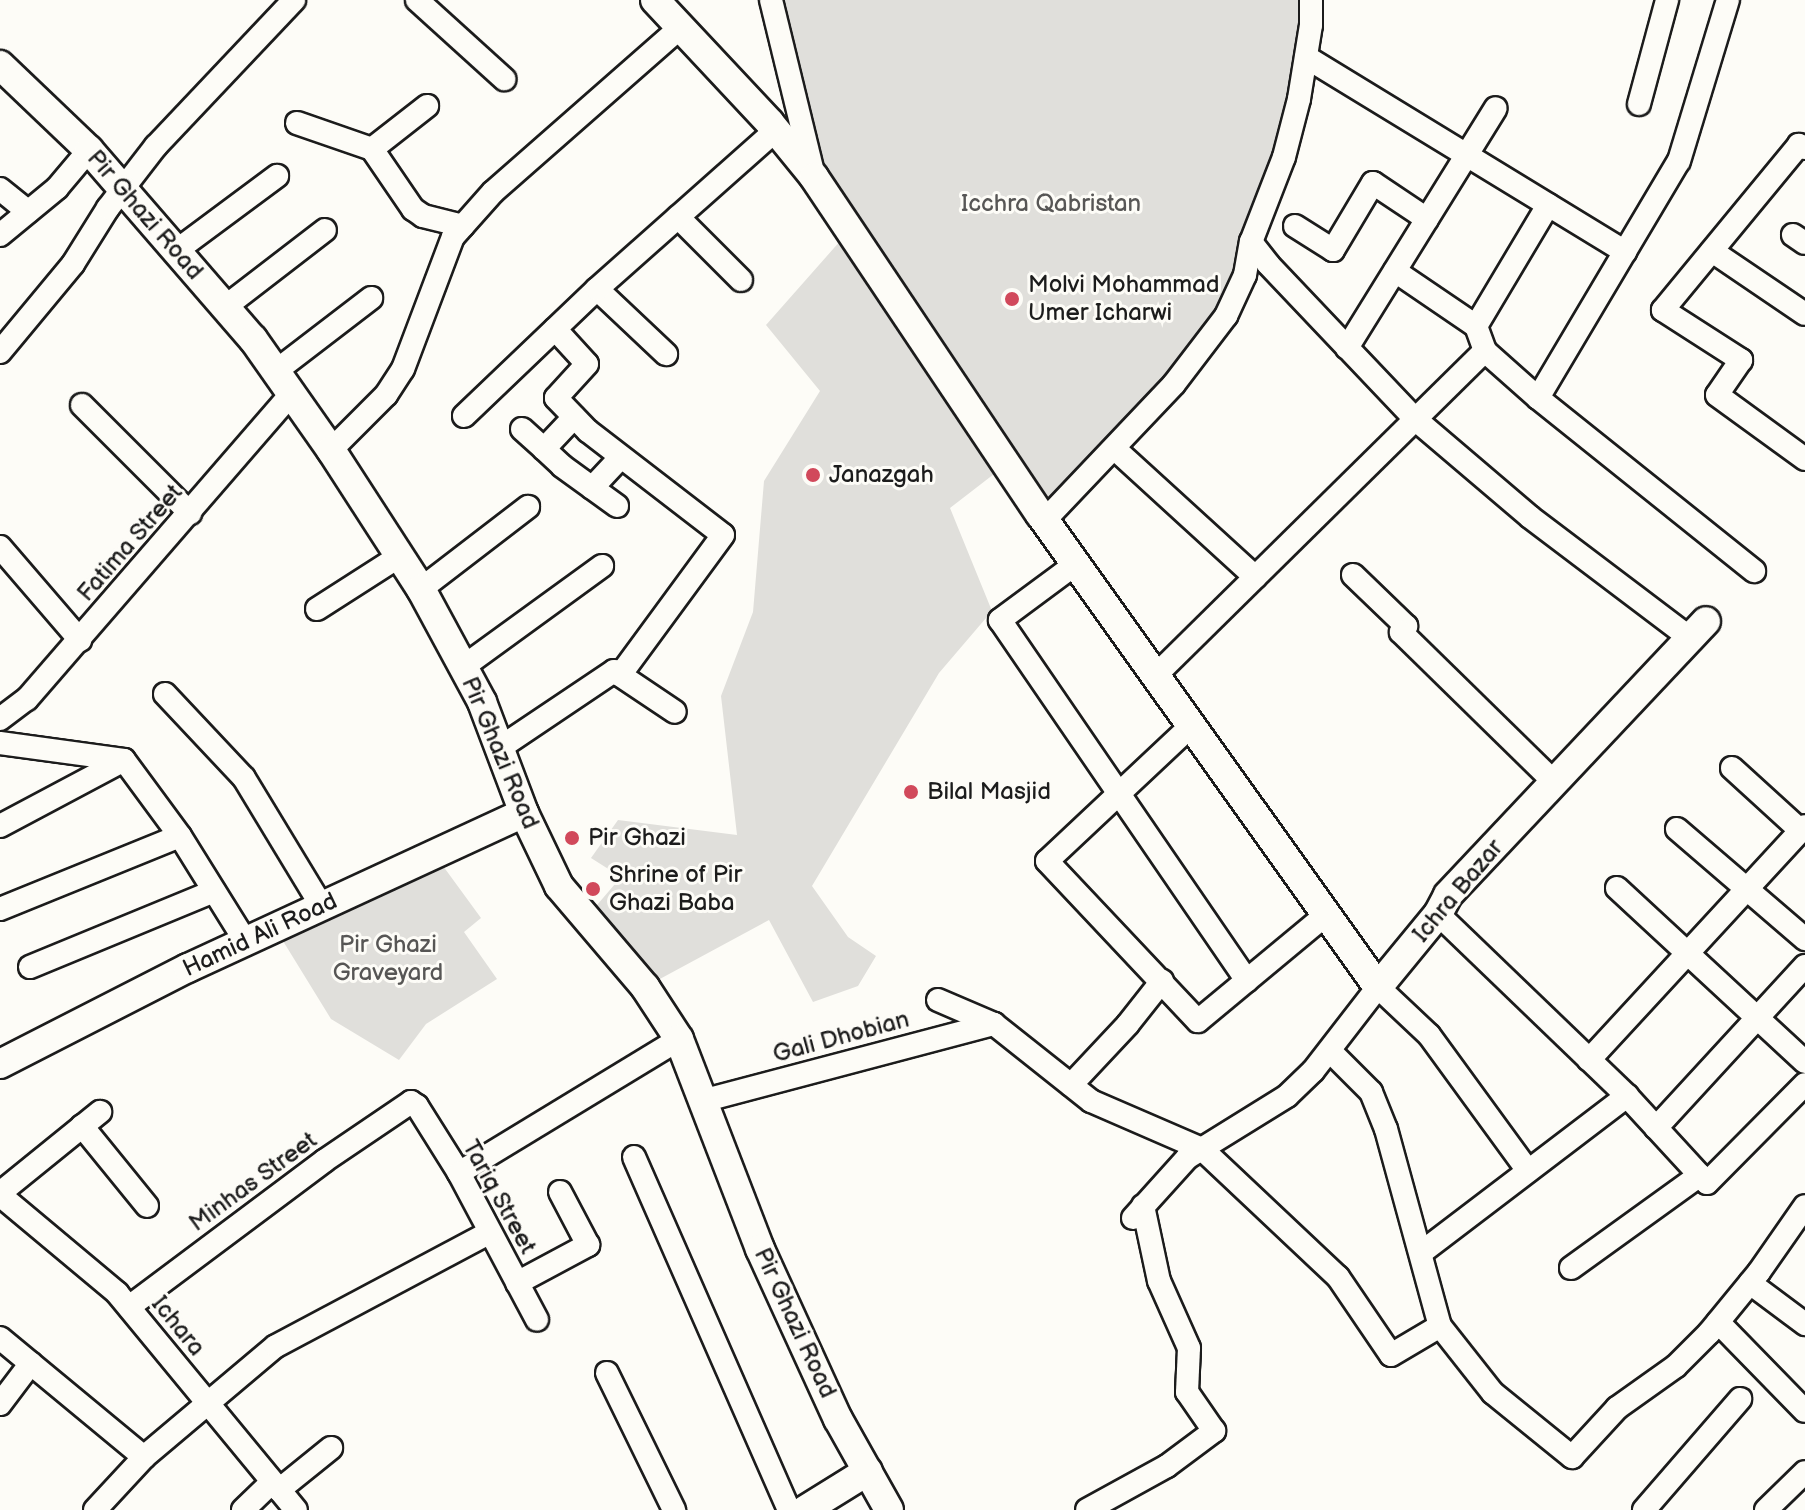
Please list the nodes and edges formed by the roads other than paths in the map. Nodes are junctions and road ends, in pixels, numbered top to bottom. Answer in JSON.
{"nodes":[{"id":1,"x":294,"y":0,"type":"edge"},
{"id":2,"x":417,"y":0,"type":"edge"},
{"id":3,"x":655,"y":0,"type":"edge"},
{"id":4,"x":771,"y":0,"type":"edge"},
{"id":5,"x":1311,"y":0,"type":"edge"},
{"id":6,"x":1667,"y":0,"type":"edge"},
{"id":7,"x":1728,"y":0,"type":"edge"},
{"id":8,"x":682,"y":26,"type":"junction"},
{"id":9,"x":1306,"y":57,"type":"junction"},
{"id":10,"x":0,"y":65,"type":"edge"},
{"id":11,"x":504,"y":79,"type":"dead end"},
{"id":12,"x":1639,"y":104,"type":"dead end"},
{"id":13,"x":427,"y":106,"type":"dead end"},
{"id":14,"x":1496,"y":108,"type":"dead end"},
{"id":15,"x":297,"y":123,"type":"dead end"},
{"id":16,"x":776,"y":130,"type":"junction"},
{"id":17,"x":1805,"y":148,"type":"edge"},
{"id":18,"x":372,"y":149,"type":"junction"},
{"id":19,"x":89,"y":150,"type":"junction"},
{"id":20,"x":1467,"y":156,"type":"junction"},
{"id":21,"x":277,"y":176,"type":"dead end"},
{"id":22,"x":814,"y":177,"type":"junction"},
{"id":23,"x":124,"y":188,"type":"junction"},
{"id":24,"x":0,"y":189,"type":"edge"},
{"id":25,"x":1548,"y":205,"type":"junction"},
{"id":26,"x":28,"y":212,"type":"junction"},
{"id":27,"x":678,"y":217,"type":"junction"},
{"id":28,"x":1427,"y":219,"type":"junction"},
{"id":29,"x":463,"y":226,"type":"junction"},
{"id":30,"x":1295,"y":226,"type":"dead end"},
{"id":31,"x":325,"y":230,"type":"dead end"},
{"id":32,"x":0,"y":235,"type":"edge"},
{"id":33,"x":1251,"y":242,"type":"junction"},
{"id":34,"x":176,"y":251,"type":"junction"},
{"id":35,"x":1712,"y":251,"type":"junction"},
{"id":36,"x":1625,"y":252,"type":"junction"},
{"id":37,"x":1395,"y":271,"type":"junction"},
{"id":38,"x":741,"y":280,"type":"dead end"},
{"id":39,"x":597,"y":289,"type":"junction"},
{"id":40,"x":371,"y":298,"type":"dead end"},
{"id":41,"x":225,"y":307,"type":"junction"},
{"id":42,"x":1805,"y":314,"type":"edge"},
{"id":43,"x":1476,"y":326,"type":"junction"},
{"id":44,"x":555,"y":329,"type":"junction"},
{"id":45,"x":1347,"y":348,"type":"junction"},
{"id":46,"x":1485,"y":351,"type":"junction"},
{"id":47,"x":0,"y":352,"type":"edge"},
{"id":48,"x":666,"y":354,"type":"dead end"},
{"id":49,"x":284,"y":382,"type":"junction"},
{"id":50,"x":1538,"y":398,"type":"junction"},
{"id":51,"x":82,"y":405,"type":"dead end"},
{"id":52,"x":464,"y":416,"type":"dead end"},
{"id":53,"x":574,"y":417,"type":"junction"},
{"id":54,"x":1415,"y":419,"type":"junction"},
{"id":55,"x":522,"y":429,"type":"dead end"},
{"id":56,"x":544,"y":449,"type":"junction"},
{"id":57,"x":1115,"y":449,"type":"junction"},
{"id":58,"x":331,"y":450,"type":"junction"},
{"id":59,"x":621,"y":457,"type":"junction"},
{"id":60,"x":1805,"y":459,"type":"edge"},
{"id":61,"x":592,"y":488,"type":"junction"},
{"id":62,"x":617,"y":506,"type":"dead end"},
{"id":63,"x":528,"y":507,"type":"dead end"},
{"id":64,"x":190,"y":513,"type":"junction"},
{"id":65,"x":1045,"y":520,"type":"junction"},
{"id":66,"x":0,"y":547,"type":"edge"},
{"id":67,"x":398,"y":557,"type":"junction"},
{"id":68,"x":1077,"y":563,"type":"junction"},
{"id":69,"x":602,"y":566,"type":"dead end"},
{"id":70,"x":1754,"y":571,"type":"dead end"},
{"id":71,"x":1353,"y":575,"type":"dead end"},
{"id":72,"x":1255,"y":577,"type":"junction"},
{"id":73,"x":421,"y":589,"type":"junction"},
{"id":74,"x":317,"y":609,"type":"dead end"},
{"id":75,"x":1698,"y":630,"type":"joint"},
{"id":76,"x":80,"y":640,"type":"junction"},
{"id":77,"x":463,"y":667,"type":"junction"},
{"id":78,"x":1158,"y":673,"type":"junction"},
{"id":79,"x":620,"y":675,"type":"junction"},
{"id":80,"x":165,"y":694,"type":"dead end"},
{"id":81,"x":675,"y":712,"type":"dead end"},
{"id":82,"x":0,"y":719,"type":"edge"},
{"id":83,"x":1193,"y":724,"type":"junction"},
{"id":84,"x":0,"y":743,"type":"edge"},
{"id":85,"x":501,"y":747,"type":"junction"},
{"id":86,"x":124,"y":760,"type":"junction"},
{"id":87,"x":1732,"y":768,"type":"dead end"},
{"id":88,"x":1555,"y":783,"type":"junction"},
{"id":89,"x":1119,"y":792,"type":"junction"},
{"id":90,"x":524,"y":813,"type":"junction"},
{"id":91,"x":0,"y":826,"type":"edge"},
{"id":92,"x":1803,"y":828,"type":"edge"},
{"id":93,"x":1677,"y":829,"type":"dead end"},
{"id":94,"x":180,"y":836,"type":"junction"},
{"id":95,"x":1617,"y":888,"type":"dead end"},
{"id":96,"x":1745,"y":888,"type":"junction"},
{"id":97,"x":214,"y":891,"type":"junction"},
{"id":98,"x":322,"y":907,"type":"junction"},
{"id":99,"x":0,"y":909,"type":"edge"},
{"id":100,"x":1327,"y":914,"type":"junction"},
{"id":101,"x":1438,"y":914,"type":"junction"},
{"id":102,"x":1805,"y":939,"type":"edge"},
{"id":103,"x":246,"y":942,"type":"junction"},
{"id":104,"x":1687,"y":954,"type":"junction"},
{"id":105,"x":1805,"y":966,"type":"edge"},
{"id":106,"x":30,"y":967,"type":"dead end"},
{"id":107,"x":1162,"y":981,"type":"junction"},
{"id":108,"x":1247,"y":981,"type":"junction"},
{"id":109,"x":1378,"y":987,"type":"junction"},
{"id":110,"x":938,"y":1000,"type":"dead end"},
{"id":111,"x":1758,"y":1017,"type":"junction"},
{"id":112,"x":994,"y":1024,"type":"junction"},
{"id":113,"x":679,"y":1039,"type":"junction"},
{"id":114,"x":1330,"y":1051,"type":"junction"},
{"id":115,"x":1589,"y":1060,"type":"junction"},
{"id":116,"x":1805,"y":1062,"type":"edge"},
{"id":117,"x":0,"y":1064,"type":"edge"},
{"id":118,"x":1805,"y":1084,"type":"edge"},
{"id":119,"x":1071,"y":1085,"type":"junction"},
{"id":120,"x":1627,"y":1096,"type":"junction"},
{"id":121,"x":702,"y":1101,"type":"junction"},
{"id":122,"x":411,"y":1102,"type":"joint"},
{"id":123,"x":100,"y":1112,"type":"dead end"},
{"id":124,"x":82,"y":1126,"type":"junction"},
{"id":125,"x":1656,"y":1128,"type":"junction"},
{"id":126,"x":1202,"y":1149,"type":"junction"},
{"id":127,"x":634,"y":1157,"type":"dead end"},
{"id":128,"x":1528,"y":1171,"type":"junction"},
{"id":129,"x":459,"y":1173,"type":"junction"},
{"id":130,"x":1700,"y":1175,"type":"junction"},
{"id":131,"x":560,"y":1192,"type":"dead end"},
{"id":132,"x":0,"y":1194,"type":"edge"},
{"id":133,"x":147,"y":1206,"type":"dead end"},
{"id":134,"x":1805,"y":1206,"type":"edge"},
{"id":135,"x":490,"y":1232,"type":"junction"},
{"id":136,"x":1422,"y":1252,"type":"junction"},
{"id":137,"x":1571,"y":1268,"type":"dead end"},
{"id":138,"x":517,"y":1283,"type":"junction"},
{"id":139,"x":1750,"y":1283,"type":"junction"},
{"id":140,"x":129,"y":1307,"type":"junction"},
{"id":141,"x":537,"y":1320,"type":"dead end"},
{"id":142,"x":1718,"y":1322,"type":"junction"},
{"id":143,"x":1805,"y":1324,"type":"edge"},
{"id":144,"x":1440,"y":1326,"type":"junction"},
{"id":145,"x":0,"y":1338,"type":"edge"},
{"id":146,"x":31,"y":1363,"type":"junction"},
{"id":147,"x":607,"y":1373,"type":"dead end"},
{"id":148,"x":1740,"y":1399,"type":"dead end"},
{"id":149,"x":206,"y":1403,"type":"junction"},
{"id":150,"x":0,"y":1404,"type":"edge"},
{"id":151,"x":1805,"y":1411,"type":"edge"},
{"id":152,"x":331,"y":1448,"type":"dead end"},
{"id":153,"x":144,"y":1457,"type":"junction"},
{"id":154,"x":868,"y":1471,"type":"junction"},
{"id":155,"x":1805,"y":1472,"type":"edge"},
{"id":156,"x":276,"y":1486,"type":"junction"},
{"id":157,"x":95,"y":1510,"type":"edge"},
{"id":158,"x":243,"y":1510,"type":"edge"},
{"id":159,"x":296,"y":1510,"type":"edge"},
{"id":160,"x":674,"y":1510,"type":"edge"},
{"id":161,"x":789,"y":1510,"type":"edge"},
{"id":162,"x":805,"y":1510,"type":"edge"},
{"id":163,"x":889,"y":1510,"type":"edge"},
{"id":164,"x":1087,"y":1510,"type":"edge"},
{"id":165,"x":1644,"y":1510,"type":"edge"},
{"id":166,"x":1766,"y":1510,"type":"edge"}],
"edges":[{"from":1,"to":23,"type":"street"},
{"from":2,"to":11,"type":"street"},
{"from":3,"to":8,"type":"street"},
{"from":4,"to":22,"type":"street"},
{"from":5,"to":9,"type":"street"},
{"from":6,"to":12,"type":"street"},
{"from":7,"to":36,"type":"street"},
{"from":8,"to":16,"type":"street"},
{"from":8,"to":29,"type":"street"},
{"from":9,"to":20,"type":"street"},
{"from":9,"to":33,"type":"street"},
{"from":10,"to":19,"type":"street","name":"Pir Ghazi Road"},
{"from":13,"to":18,"type":"street"},
{"from":14,"to":20,"type":"street"},
{"from":15,"to":18,"type":"street"},
{"from":16,"to":22,"type":"street"},
{"from":16,"to":27,"type":"street"},
{"from":17,"to":35,"type":"street"},
{"from":18,"to":29,"type":"street"},
{"from":19,"to":23,"type":"street","name":"Pir Ghazi Road"},
{"from":19,"to":26,"type":"street"},
{"from":20,"to":25,"type":"street"},
{"from":20,"to":28,"type":"street"},
{"from":21,"to":34,"type":"street"},
{"from":22,"to":65,"type":"street"},
{"from":23,"to":34,"type":"street","name":"Pir Ghazi Road"},
{"from":23,"to":47,"type":"street"},
{"from":24,"to":26,"type":"street"},
{"from":25,"to":36,"type":"street"},
{"from":25,"to":43,"type":"street"},
{"from":26,"to":32,"type":"street"},
{"from":27,"to":38,"type":"street"},
{"from":27,"to":39,"type":"street"},
{"from":28,"to":30,"type":"street"},
{"from":28,"to":37,"type":"street"},
{"from":29,"to":58,"type":"street"},
{"from":31,"to":41,"type":"street"},
{"from":33,"to":45,"type":"street"},
{"from":33,"to":57,"type":"street"},
{"from":34,"to":41,"type":"street","name":"Pir Ghazi Road"},
{"from":35,"to":42,"type":"street"},
{"from":35,"to":60,"type":"street"},
{"from":36,"to":50,"type":"street"},
{"from":37,"to":43,"type":"street"},
{"from":37,"to":45,"type":"street"},
{"from":39,"to":44,"type":"street"},
{"from":39,"to":48,"type":"street"},
{"from":40,"to":49,"type":"street","name":"Fatima Street"},
{"from":41,"to":49,"type":"street","name":"Pir Ghazi Road"},
{"from":43,"to":46,"type":"street"},
{"from":44,"to":52,"type":"street"},
{"from":44,"to":53,"type":"street"},
{"from":45,"to":54,"type":"street"},
{"from":46,"to":50,"type":"street"},
{"from":46,"to":54,"type":"street"},
{"from":49,"to":58,"type":"street","name":"Pir Ghazi Road"},
{"from":49,"to":64,"type":"street","name":"Fatima Street"},
{"from":50,"to":70,"type":"street"},
{"from":51,"to":64,"type":"street"},
{"from":53,"to":56,"type":"street"},
{"from":53,"to":59,"type":"street"},
{"from":54,"to":72,"type":"street"},
{"from":54,"to":75,"type":"street"},
{"from":55,"to":56,"type":"street"},
{"from":56,"to":61,"type":"street"},
{"from":57,"to":65,"type":"street"},
{"from":57,"to":72,"type":"street"},
{"from":58,"to":67,"type":"street","name":"Pir Ghazi Road"},
{"from":59,"to":61,"type":"street"},
{"from":59,"to":79,"type":"street"},
{"from":61,"to":62,"type":"street"},
{"from":63,"to":73,"type":"street"},
{"from":64,"to":76,"type":"street","name":"Fatima Street"},
{"from":65,"to":68,"type":"street"},
{"from":66,"to":76,"type":"street"},
{"from":67,"to":73,"type":"street","name":"Pir Ghazi Road"},
{"from":67,"to":74,"type":"street"},
{"from":68,"to":78,"type":"street"},
{"from":68,"to":89,"type":"street"},
{"from":69,"to":77,"type":"street"},
{"from":71,"to":88,"type":"street"},
{"from":72,"to":78,"type":"street"},
{"from":73,"to":77,"type":"street","name":"Pir Ghazi Road"},
{"from":75,"to":88,"type":"street","name":"Ichra Bazar"},
{"from":76,"to":82,"type":"street","name":"Fatima Street"},
{"from":77,"to":85,"type":"street","name":"Pir Ghazi Road"},
{"from":78,"to":83,"type":"street"},
{"from":79,"to":81,"type":"street"},
{"from":79,"to":85,"type":"street"},
{"from":80,"to":98,"type":"street"},
{"from":83,"to":89,"type":"street"},
{"from":83,"to":100,"type":"street"},
{"from":84,"to":86,"type":"street"},
{"from":85,"to":90,"type":"street","name":"Pir Ghazi Road"},
{"from":86,"to":91,"type":"street"},
{"from":86,"to":94,"type":"street"},
{"from":87,"to":92,"type":"street"},
{"from":88,"to":101,"type":"street","name":"Ichra Bazar"},
{"from":89,"to":107,"type":"street"},
{"from":89,"to":108,"type":"street"},
{"from":90,"to":98,"type":"street","name":"Hamid Ali Road"},
{"from":90,"to":113,"type":"street","name":"Pir Ghazi Road"},
{"from":92,"to":96,"type":"street"},
{"from":93,"to":96,"type":"street"},
{"from":94,"to":97,"type":"street"},
{"from":94,"to":99,"type":"street"},
{"from":95,"to":104,"type":"street"},
{"from":96,"to":102,"type":"street"},
{"from":96,"to":104,"type":"street"},
{"from":97,"to":103,"type":"street"},
{"from":97,"to":106,"type":"street"},
{"from":98,"to":103,"type":"street","name":"Hamid Ali Road"},
{"from":100,"to":108,"type":"street"},
{"from":100,"to":109,"type":"street"},
{"from":101,"to":109,"type":"street","name":"Ichra Bazar"},
{"from":101,"to":115,"type":"street"},
{"from":103,"to":117,"type":"street","name":"Hamid Ali Road"},
{"from":104,"to":111,"type":"street"},
{"from":104,"to":115,"type":"street"},
{"from":105,"to":111,"type":"street"},
{"from":107,"to":108,"type":"street"},
{"from":107,"to":119,"type":"street"},
{"from":109,"to":114,"type":"street","name":"Ichra Bazar"},
{"from":109,"to":128,"type":"street"},
{"from":110,"to":112,"type":"street"},
{"from":111,"to":116,"type":"street"},
{"from":111,"to":125,"type":"street"},
{"from":112,"to":119,"type":"street"},
{"from":112,"to":121,"type":"street","name":"Gali Dhobian"},
{"from":113,"to":121,"type":"street","name":"Pir Ghazi Road"},
{"from":113,"to":129,"type":"street"},
{"from":114,"to":126,"type":"street","name":"Ichra Bazar"},
{"from":114,"to":136,"type":"street"},
{"from":115,"to":120,"type":"street"},
{"from":118,"to":130,"type":"street"},
{"from":119,"to":126,"type":"street"},
{"from":120,"to":125,"type":"street"},
{"from":120,"to":128,"type":"street"},
{"from":121,"to":154,"type":"street","name":"Pir Ghazi Road"},
{"from":122,"to":129,"type":"street","name":"Tariq Street"},
{"from":122,"to":140,"type":"street","name":"Minhas Street"},
{"from":123,"to":124,"type":"street"},
{"from":124,"to":132,"type":"street"},
{"from":124,"to":133,"type":"street"},
{"from":125,"to":130,"type":"street"},
{"from":126,"to":144,"type":"street"},
{"from":126,"to":164,"type":"street","name":"Ichra Bazar"},
{"from":127,"to":161,"type":"street"},
{"from":128,"to":136,"type":"street"},
{"from":129,"to":135,"type":"street","name":"Tariq Street"},
{"from":130,"to":137,"type":"street"},
{"from":131,"to":138,"type":"street"},
{"from":132,"to":140,"type":"street","name":"Ichara"},
{"from":134,"to":139,"type":"street"},
{"from":135,"to":138,"type":"street","name":"Tariq Street"},
{"from":135,"to":149,"type":"street"},
{"from":136,"to":144,"type":"street"},
{"from":138,"to":141,"type":"street","name":"Tariq Street"},
{"from":139,"to":142,"type":"street"},
{"from":139,"to":143,"type":"street"},
{"from":140,"to":149,"type":"street","name":"Ichara"},
{"from":142,"to":144,"type":"street"},
{"from":142,"to":151,"type":"street"},
{"from":145,"to":146,"type":"street"},
{"from":146,"to":150,"type":"street"},
{"from":146,"to":153,"type":"street"},
{"from":147,"to":160,"type":"street"},
{"from":148,"to":165,"type":"street"},
{"from":149,"to":153,"type":"street"},
{"from":149,"to":156,"type":"street","name":"Ichara"},
{"from":152,"to":156,"type":"street"},
{"from":153,"to":157,"type":"street"},
{"from":154,"to":162,"type":"street"},
{"from":154,"to":163,"type":"street","name":"Pir Ghazi Road"},
{"from":155,"to":166,"type":"street"},
{"from":156,"to":158,"type":"street"},
{"from":156,"to":159,"type":"street","name":"Ichara"}]}
